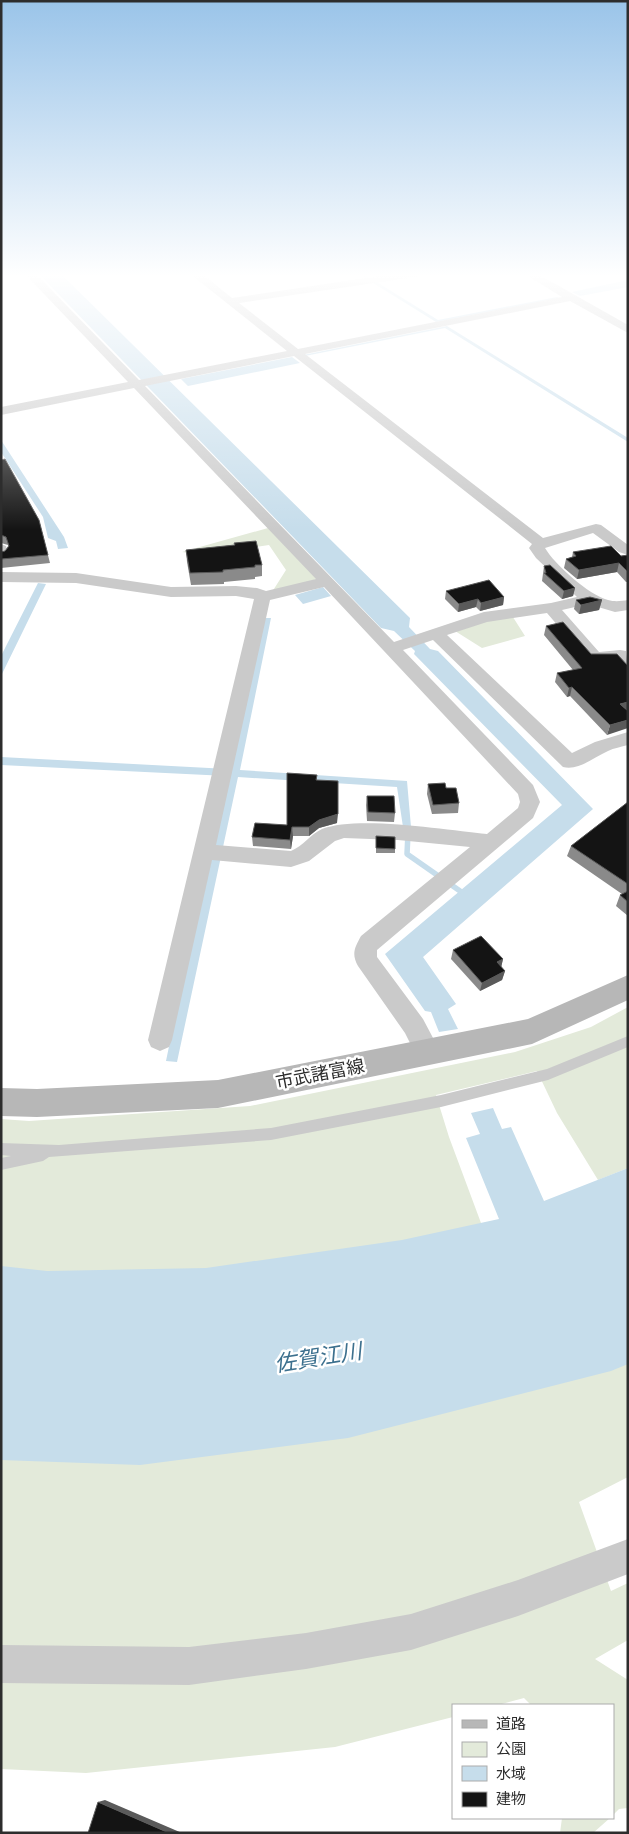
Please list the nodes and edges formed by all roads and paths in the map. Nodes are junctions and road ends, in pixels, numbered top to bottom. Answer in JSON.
{"nodes":[{"id":1,"x":114,"y":359,"type":"edge"},
{"id":2,"x":264,"y":359,"type":"edge"},
{"id":3,"x":304,"y":359,"type":"edge"},
{"id":4,"x":139,"y":384,"type":"junction"},
{"id":5,"x":1,"y":411,"type":"edge"},
{"id":6,"x":540,"y":543,"type":"junction"},
{"id":7,"x":1,"y":548,"type":"edge"},
{"id":8,"x":628,"y":550,"type":"edge"},
{"id":9,"x":1,"y":554,"type":"edge"},
{"id":10,"x":1,"y":576,"type":"edge"},
{"id":11,"x":325,"y":582,"type":"junction"},
{"id":12,"x":263,"y":596,"type":"junction"},
{"id":13,"x":590,"y":598,"type":"junction"},
{"id":14,"x":628,"y":606,"type":"edge"},
{"id":15,"x":551,"y":608,"type":"junction"},
{"id":16,"x":432,"y":634,"type":"junction"},
{"id":17,"x":396,"y":646,"type":"junction"},
{"id":18,"x":628,"y":664,"type":"edge"},
{"id":19,"x":628,"y":738,"type":"edge"},
{"id":20,"x":491,"y":842,"type":"junction"},
{"id":21,"x":211,"y":852,"type":"junction"},
{"id":22,"x":628,"y":987,"type":"edge"},
{"id":23,"x":160,"y":1040,"type":"dead end"},
{"id":24,"x":628,"y":1041,"type":"edge"},
{"id":25,"x":428,"y":1053,"type":"junction"},
{"id":26,"x":1,"y":1102,"type":"edge"},
{"id":27,"x":1,"y":1149,"type":"edge"},
{"id":28,"x":59,"y":1151,"type":"junction"},
{"id":29,"x":1,"y":1164,"type":"edge"},
{"id":30,"x":628,"y":1556,"type":"edge"},
{"id":31,"x":1,"y":1664,"type":"edge"}],
"edges":[{"from":1,"to":4,"type":"street"},
{"from":2,"to":4,"type":"street"},
{"from":3,"to":6,"type":"street"},
{"from":4,"to":5,"type":"street"},
{"from":4,"to":11,"type":"street"},
{"from":6,"to":8,"type":"street"},
{"from":6,"to":13,"type":"street"},
{"from":7,"to":9,"type":"street"},
{"from":10,"to":12,"type":"street"},
{"from":11,"to":12,"type":"street"},
{"from":11,"to":17,"type":"street"},
{"from":12,"to":21,"type":"street"},
{"from":13,"to":14,"type":"street"},
{"from":13,"to":15,"type":"street"},
{"from":15,"to":16,"type":"street"},
{"from":15,"to":18,"type":"street"},
{"from":16,"to":17,"type":"street"},
{"from":16,"to":19,"type":"street"},
{"from":17,"to":20,"type":"street"},
{"from":20,"to":21,"type":"street"},
{"from":20,"to":25,"type":"street"},
{"from":21,"to":23,"type":"street"},
{"from":22,"to":25,"type":"main road","name":"市武諸富線"},
{"from":24,"to":28,"type":"lane"},
{"from":25,"to":26,"type":"main road","name":"市武諸富線"},
{"from":27,"to":28,"type":"lane"},
{"from":28,"to":29,"type":"lane"},
{"from":30,"to":31,"type":"street"}]}
